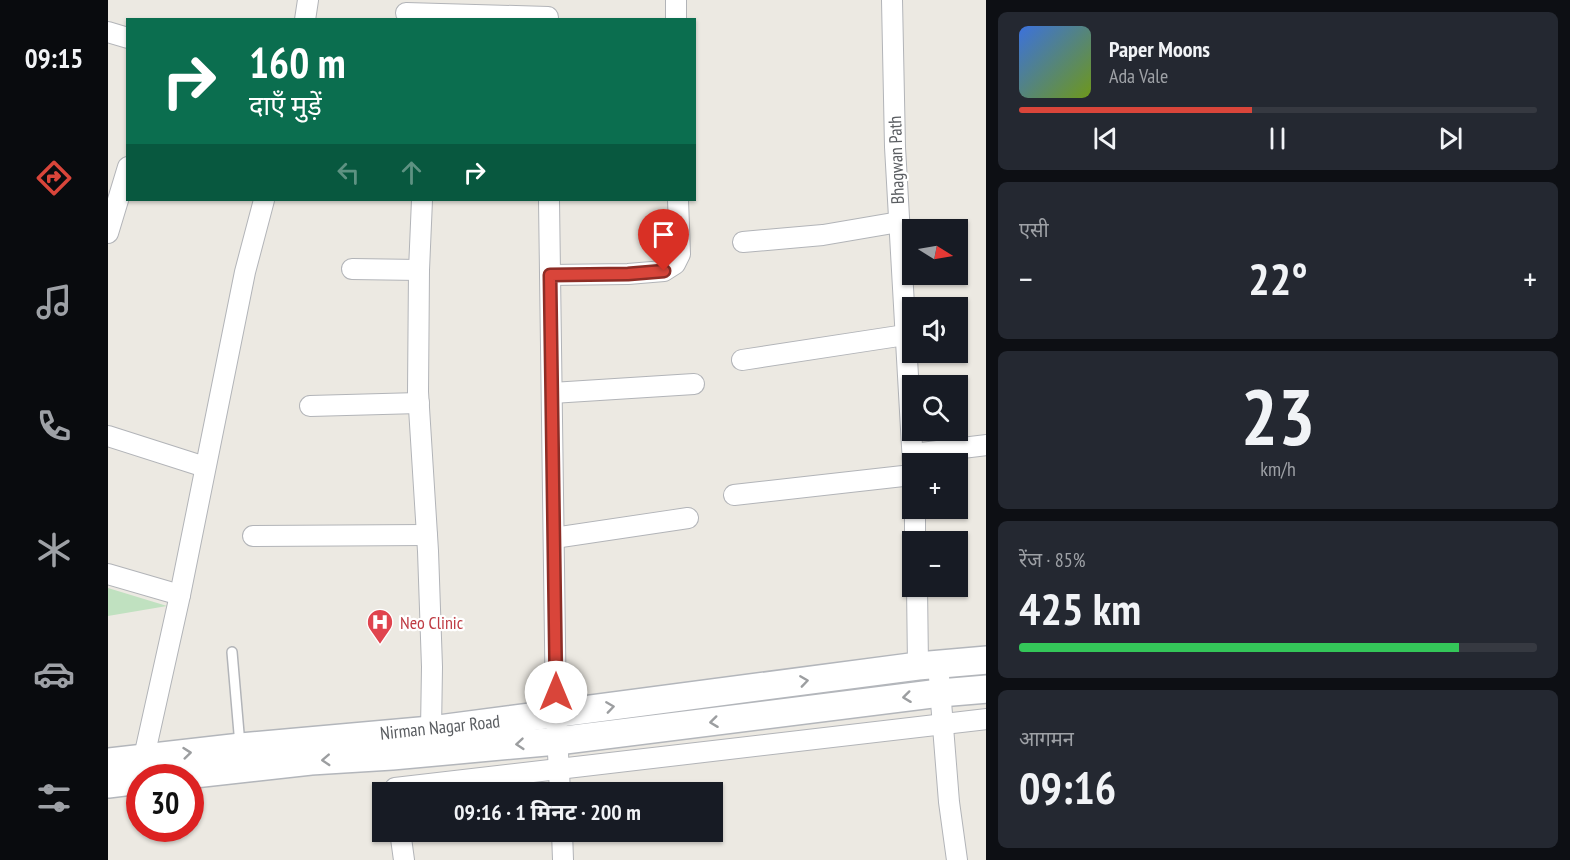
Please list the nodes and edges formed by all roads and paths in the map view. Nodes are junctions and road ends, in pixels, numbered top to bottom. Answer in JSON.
{"nodes":[{"id":1,"x":308,"y":0,"type":"edge"},
{"id":2,"x":676,"y":0,"type":"edge"},
{"id":3,"x":892,"y":0,"type":"edge"},
{"id":4,"x":548,"y":12,"type":"edge"},
{"id":5,"x":406,"y":14,"type":"dead end"},
{"id":6,"x":305,"y":18,"type":"edge"},
{"id":7,"x":676,"y":18,"type":"edge"},
{"id":8,"x":108,"y":32,"type":"edge"},
{"id":9,"x":126,"y":37,"type":"edge"},
{"id":10,"x":126,"y":170,"type":"edge"},
{"id":11,"x":114,"y":188,"type":"edge"},
{"id":12,"x":264,"y":201,"type":"edge"},
{"id":13,"x":422,"y":201,"type":"edge"},
{"id":14,"x":549,"y":201,"type":"edge"},
{"id":15,"x":678,"y":201,"type":"edge"},
{"id":16,"x":899,"y":222,"type":"junction"},
{"id":17,"x":108,"y":233,"type":"edge"},
{"id":18,"x":743,"y":242,"type":"dead end"},
{"id":19,"x":352,"y":269,"type":"dead end"},
{"id":20,"x":419,"y":270,"type":"junction"},
{"id":21,"x":550,"y":275,"type":"junction"},
{"id":22,"x":903,"y":297,"type":"edge"},
{"id":23,"x":902,"y":335,"type":"edge"},
{"id":24,"x":742,"y":360,"type":"dead end"},
{"id":25,"x":907,"y":363,"type":"edge"},
{"id":26,"x":694,"y":384,"type":"dead end"},
{"id":27,"x":552,"y":393,"type":"junction"},
{"id":28,"x":419,"y":403,"type":"junction"},
{"id":29,"x":310,"y":406,"type":"dead end"},
{"id":30,"x":108,"y":436,"type":"edge"},
{"id":31,"x":986,"y":446,"type":"edge"},
{"id":32,"x":913,"y":453,"type":"edge"},
{"id":33,"x":947,"y":453,"type":"edge"},
{"id":34,"x":205,"y":467,"type":"junction"},
{"id":35,"x":902,"y":476,"type":"edge"},
{"id":36,"x":734,"y":495,"type":"dead end"},
{"id":37,"x":688,"y":518,"type":"dead end"},
{"id":38,"x":428,"y":535,"type":"junction"},
{"id":39,"x":253,"y":536,"type":"dead end"},
{"id":40,"x":554,"y":537,"type":"junction"},
{"id":41,"x":108,"y":574,"type":"edge"},
{"id":42,"x":180,"y":595,"type":"junction"},
{"id":43,"x":918,"y":597,"type":"edge"},
{"id":44,"x":232,"y":652,"type":"dead end"},
{"id":45,"x":986,"y":660,"type":"edge"},
{"id":46,"x":928,"y":665,"type":"junction"},
{"id":47,"x":986,"y":689,"type":"edge"},
{"id":48,"x":940,"y":693,"type":"junction"},
{"id":49,"x":556,"y":714,"type":"junction"},
{"id":50,"x":986,"y":719,"type":"edge"},
{"id":51,"x":942,"y":724,"type":"junction"},
{"id":52,"x":680,"y":726,"type":"junction"},
{"id":53,"x":431,"y":730,"type":"junction"},
{"id":54,"x":631,"y":732,"type":"junction"},
{"id":55,"x":557,"y":741,"type":"junction"},
{"id":56,"x":391,"y":745,"type":"junction"},
{"id":57,"x":241,"y":747,"type":"junction"},
{"id":58,"x":684,"y":755,"type":"junction"},
{"id":59,"x":634,"y":761,"type":"junction"},
{"id":60,"x":108,"y":762,"type":"edge"},
{"id":61,"x":143,"y":764,"type":"edge"},
{"id":62,"x":161,"y":764,"type":"edge"},
{"id":63,"x":126,"y":765,"type":"edge"},
{"id":64,"x":559,"y":770,"type":"junction"},
{"id":65,"x":204,"y":773,"type":"edge"},
{"id":66,"x":126,"y":776,"type":"edge"},
{"id":67,"x":395,"y":782,"type":"edge"},
{"id":68,"x":461,"y":782,"type":"edge"},
{"id":69,"x":560,"y":782,"type":"edge"},
{"id":70,"x":108,"y":784,"type":"edge"},
{"id":71,"x":402,"y":842,"type":"edge"},
{"id":72,"x":562,"y":842,"type":"edge"},
{"id":73,"x":404,"y":860,"type":"edge"},
{"id":74,"x":563,"y":860,"type":"edge"},
{"id":75,"x":957,"y":860,"type":"edge"}],
"edges":[{"from":1,"to":6,"type":"street"},
{"from":2,"to":7,"type":"street"},
{"from":3,"to":16,"type":"street","name":"Bhagwan Path"},
{"from":4,"to":5,"type":"street"},
{"from":8,"to":9,"type":"street"},
{"from":10,"to":11,"type":"street"},
{"from":11,"to":17,"type":"street"},
{"from":12,"to":34,"type":"street"},
{"from":13,"to":20,"type":"street"},
{"from":14,"to":21,"type":"street"},
{"from":15,"to":21,"type":"street"},
{"from":16,"to":18,"type":"street"},
{"from":16,"to":22,"type":"street","name":"Bhagwan Path"},
{"from":19,"to":20,"type":"street"},
{"from":20,"to":28,"type":"street"},
{"from":21,"to":27,"type":"street"},
{"from":23,"to":24,"type":"street"},
{"from":25,"to":32,"type":"street","name":"Bhagwan Path"},
{"from":26,"to":27,"type":"street"},
{"from":27,"to":40,"type":"street"},
{"from":28,"to":29,"type":"street"},
{"from":28,"to":38,"type":"street"},
{"from":30,"to":34,"type":"street"},
{"from":31,"to":33,"type":"street"},
{"from":34,"to":42,"type":"street"},
{"from":35,"to":36,"type":"street"},
{"from":37,"to":40,"type":"street"},
{"from":38,"to":39,"type":"street"},
{"from":38,"to":53,"type":"street"},
{"from":40,"to":49,"type":"street"},
{"from":41,"to":42,"type":"street"},
{"from":42,"to":61,"type":"street"},
{"from":43,"to":46,"type":"street"},
{"from":44,"to":57,"type":"lane"},
{"from":45,"to":46,"type":"street","name":"Nirman Nagar Road"},
{"from":46,"to":48,"type":"street"},
{"from":49,"to":46,"type":"street","name":"Nirman Nagar Road","one_way":true},
{"from":47,"to":48,"type":"street","name":"Nirman Nagar Road"},
{"from":48,"to":51,"type":"street"},
{"from":48,"to":52,"type":"street","name":"Nirman Nagar Road","one_way":true},
{"from":49,"to":53,"type":"street","name":"Nirman Nagar Road"},
{"from":49,"to":55,"type":"street"},
{"from":50,"to":51,"type":"street"},
{"from":51,"to":58,"type":"street"},
{"from":51,"to":75,"type":"street"},
{"from":52,"to":54,"type":"street","name":"Nirman Nagar Road"},
{"from":52,"to":58,"type":"street"},
{"from":53,"to":56,"type":"street","name":"Nirman Nagar Road"},
{"from":54,"to":55,"type":"street","name":"Nirman Nagar Road"},
{"from":54,"to":59,"type":"street"},
{"from":55,"to":56,"type":"street","name":"Nirman Nagar Road","one_way":true},
{"from":55,"to":64,"type":"street"},
{"from":56,"to":57,"type":"street","name":"Nirman Nagar Road"},
{"from":56,"to":65,"type":"street","name":"Nirman Nagar Road","one_way":true},
{"from":56,"to":67,"type":"street"},
{"from":62,"to":57,"type":"street","name":"Nirman Nagar Road","one_way":true},
{"from":58,"to":59,"type":"street"},
{"from":59,"to":64,"type":"street"},
{"from":60,"to":63,"type":"street","name":"Nirman Nagar Road"},
{"from":64,"to":68,"type":"street"},
{"from":64,"to":69,"type":"street"},
{"from":66,"to":70,"type":"street","name":"Nirman Nagar Road"},
{"from":71,"to":73,"type":"street"},
{"from":72,"to":74,"type":"street"}]}
